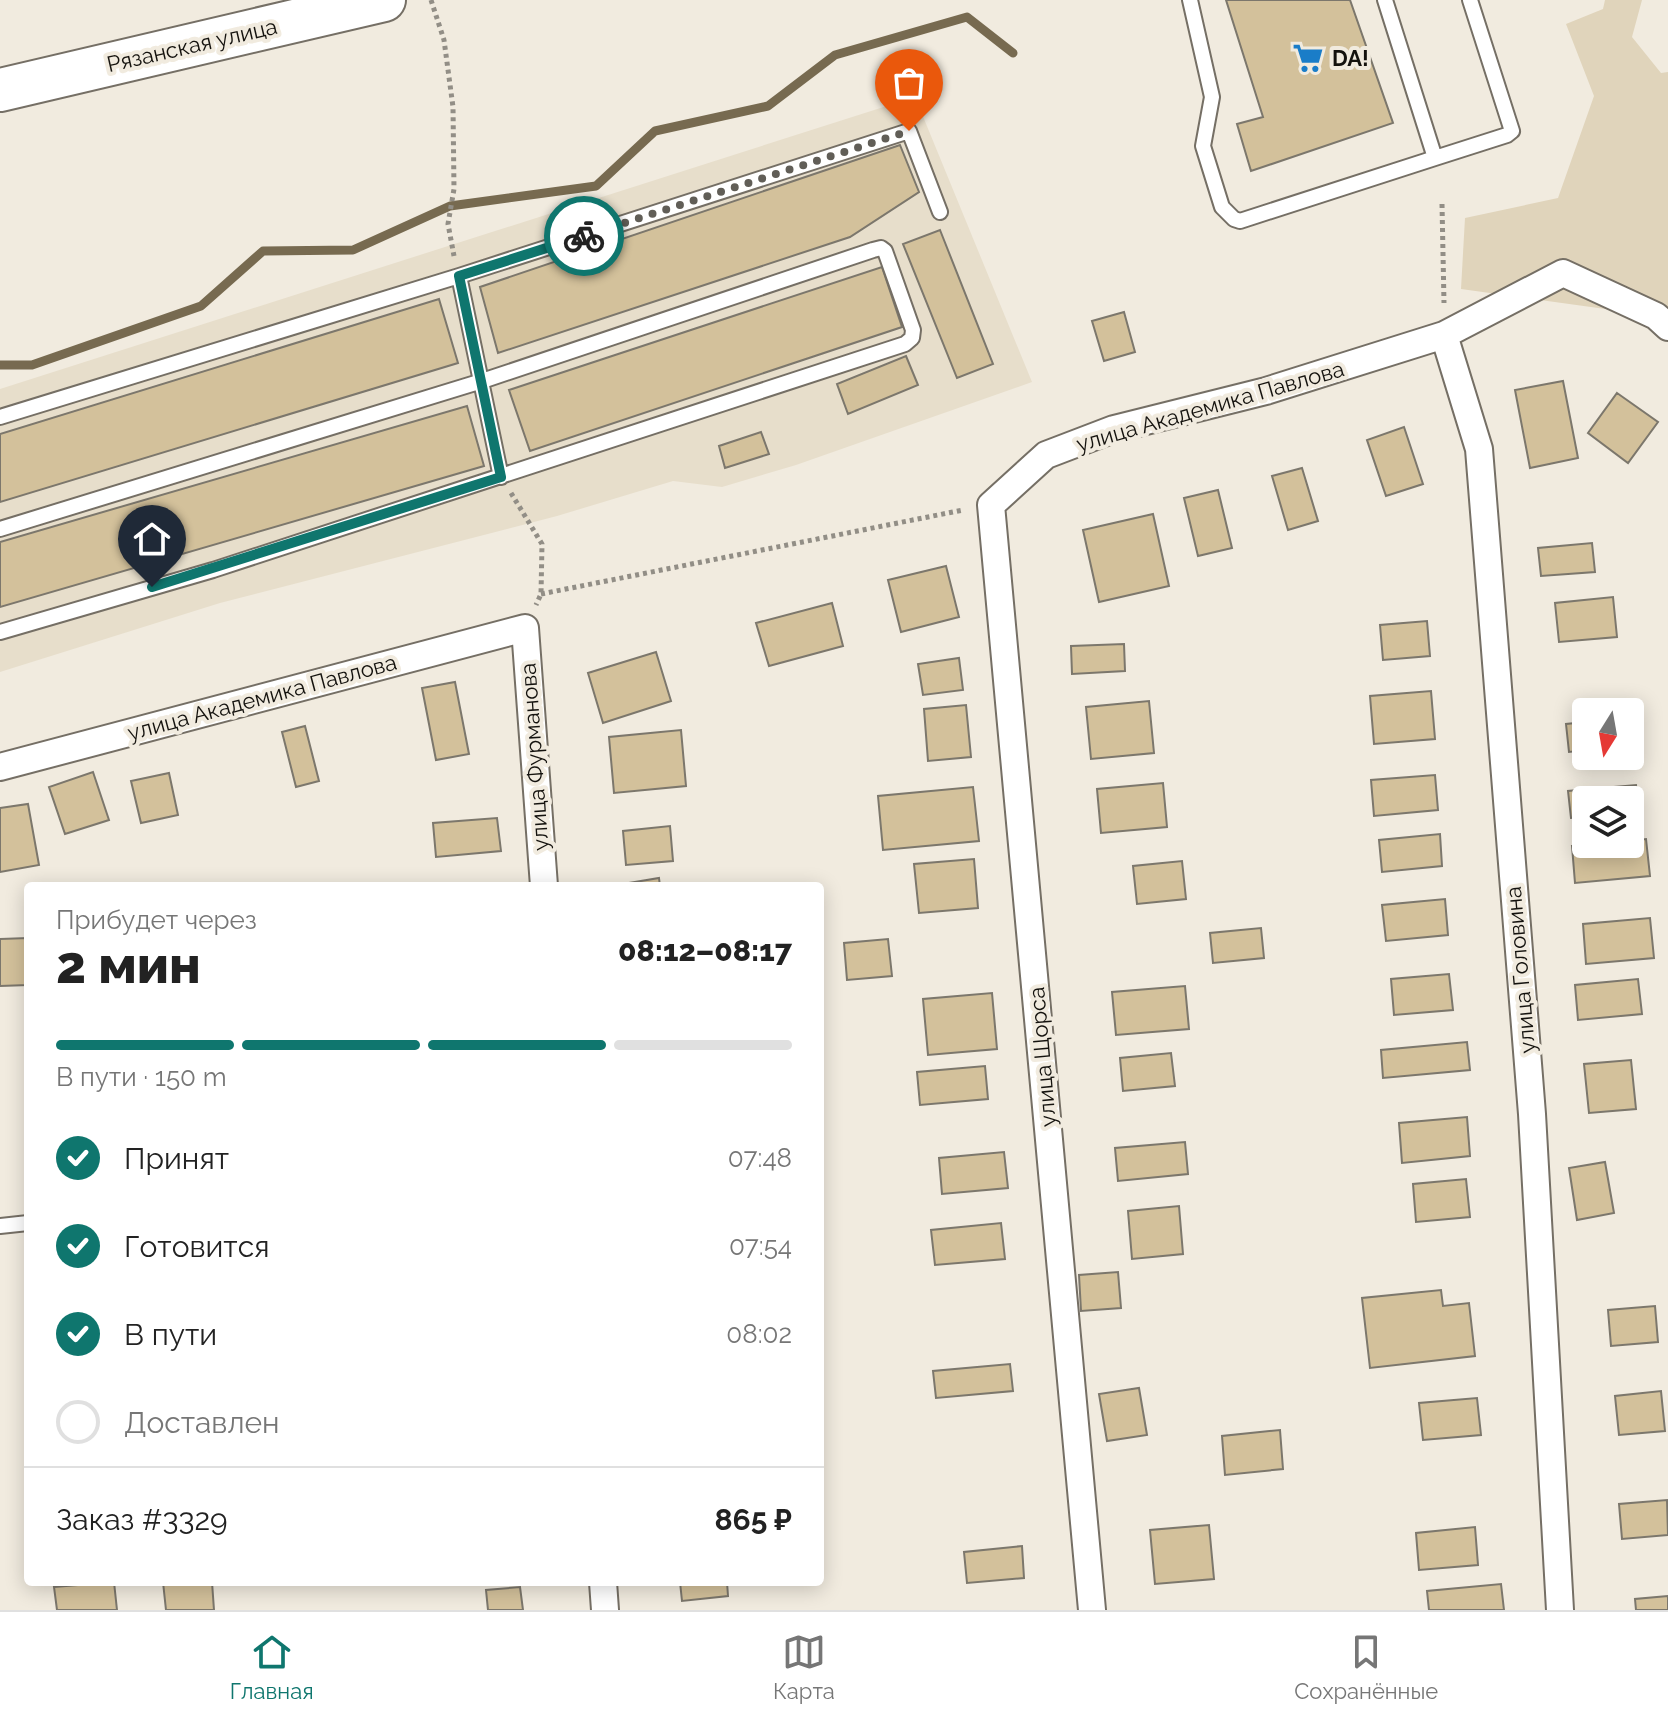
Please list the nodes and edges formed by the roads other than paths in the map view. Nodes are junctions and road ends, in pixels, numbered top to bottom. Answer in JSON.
{"nodes":[{"id":1,"x":384,"y":0,"type":"edge"},
{"id":2,"x":1190,"y":0,"type":"edge"},
{"id":3,"x":1385,"y":0,"type":"edge"},
{"id":4,"x":1470,"y":0,"type":"edge"},
{"id":5,"x":0,"y":90,"type":"edge"},
{"id":6,"x":1435,"y":158,"type":"junction"},
{"id":7,"x":940,"y":212,"type":"dead end"},
{"id":8,"x":459,"y":276,"type":"junction"},
{"id":9,"x":1668,"y":327,"type":"edge"},
{"id":10,"x":1444,"y":335,"type":"junction"},
{"id":11,"x":482,"y":381,"type":"junction"},
{"id":12,"x":0,"y":417,"type":"edge"},
{"id":13,"x":501,"y":477,"type":"junction"},
{"id":14,"x":991,"y":505,"type":"joint"},
{"id":15,"x":0,"y":529,"type":"edge"},
{"id":16,"x":525,"y":628,"type":"joint"},
{"id":17,"x":0,"y":632,"type":"edge"},
{"id":18,"x":0,"y":767,"type":"edge"},
{"id":19,"x":544,"y":882,"type":"edge"},
{"id":20,"x":24,"y":1223,"type":"edge"},
{"id":21,"x":0,"y":1226,"type":"edge"},
{"id":22,"x":603,"y":1586,"type":"edge"},
{"id":23,"x":605,"y":1610,"type":"edge"},
{"id":24,"x":1092,"y":1610,"type":"edge"},
{"id":25,"x":1560,"y":1610,"type":"edge"}],
"edges":[{"from":1,"to":5,"type":"main road","name":"Рязанская улица"},
{"from":2,"to":6,"type":"lane"},
{"from":3,"to":6,"type":"lane"},
{"from":4,"to":6,"type":"lane"},
{"from":7,"to":8,"type":"lane"},
{"from":8,"to":11,"type":"lane"},
{"from":8,"to":12,"type":"lane"},
{"from":9,"to":10,"type":"street","name":"улица Академика Павлова"},
{"from":10,"to":14,"type":"street","name":"улица Академика Павлова"},
{"from":10,"to":25,"type":"street","name":"улица Головина"},
{"from":11,"to":13,"type":"lane"},
{"from":11,"to":13,"type":"lane"},
{"from":11,"to":15,"type":"lane"},
{"from":13,"to":17,"type":"lane"},
{"from":14,"to":24,"type":"street","name":"улица Щорса"},
{"from":16,"to":18,"type":"street","name":"улица Академика Павлова"},
{"from":16,"to":19,"type":"street","name":"улица Фурманова"},
{"from":20,"to":21,"type":"lane"},
{"from":22,"to":23,"type":"street"}]}
